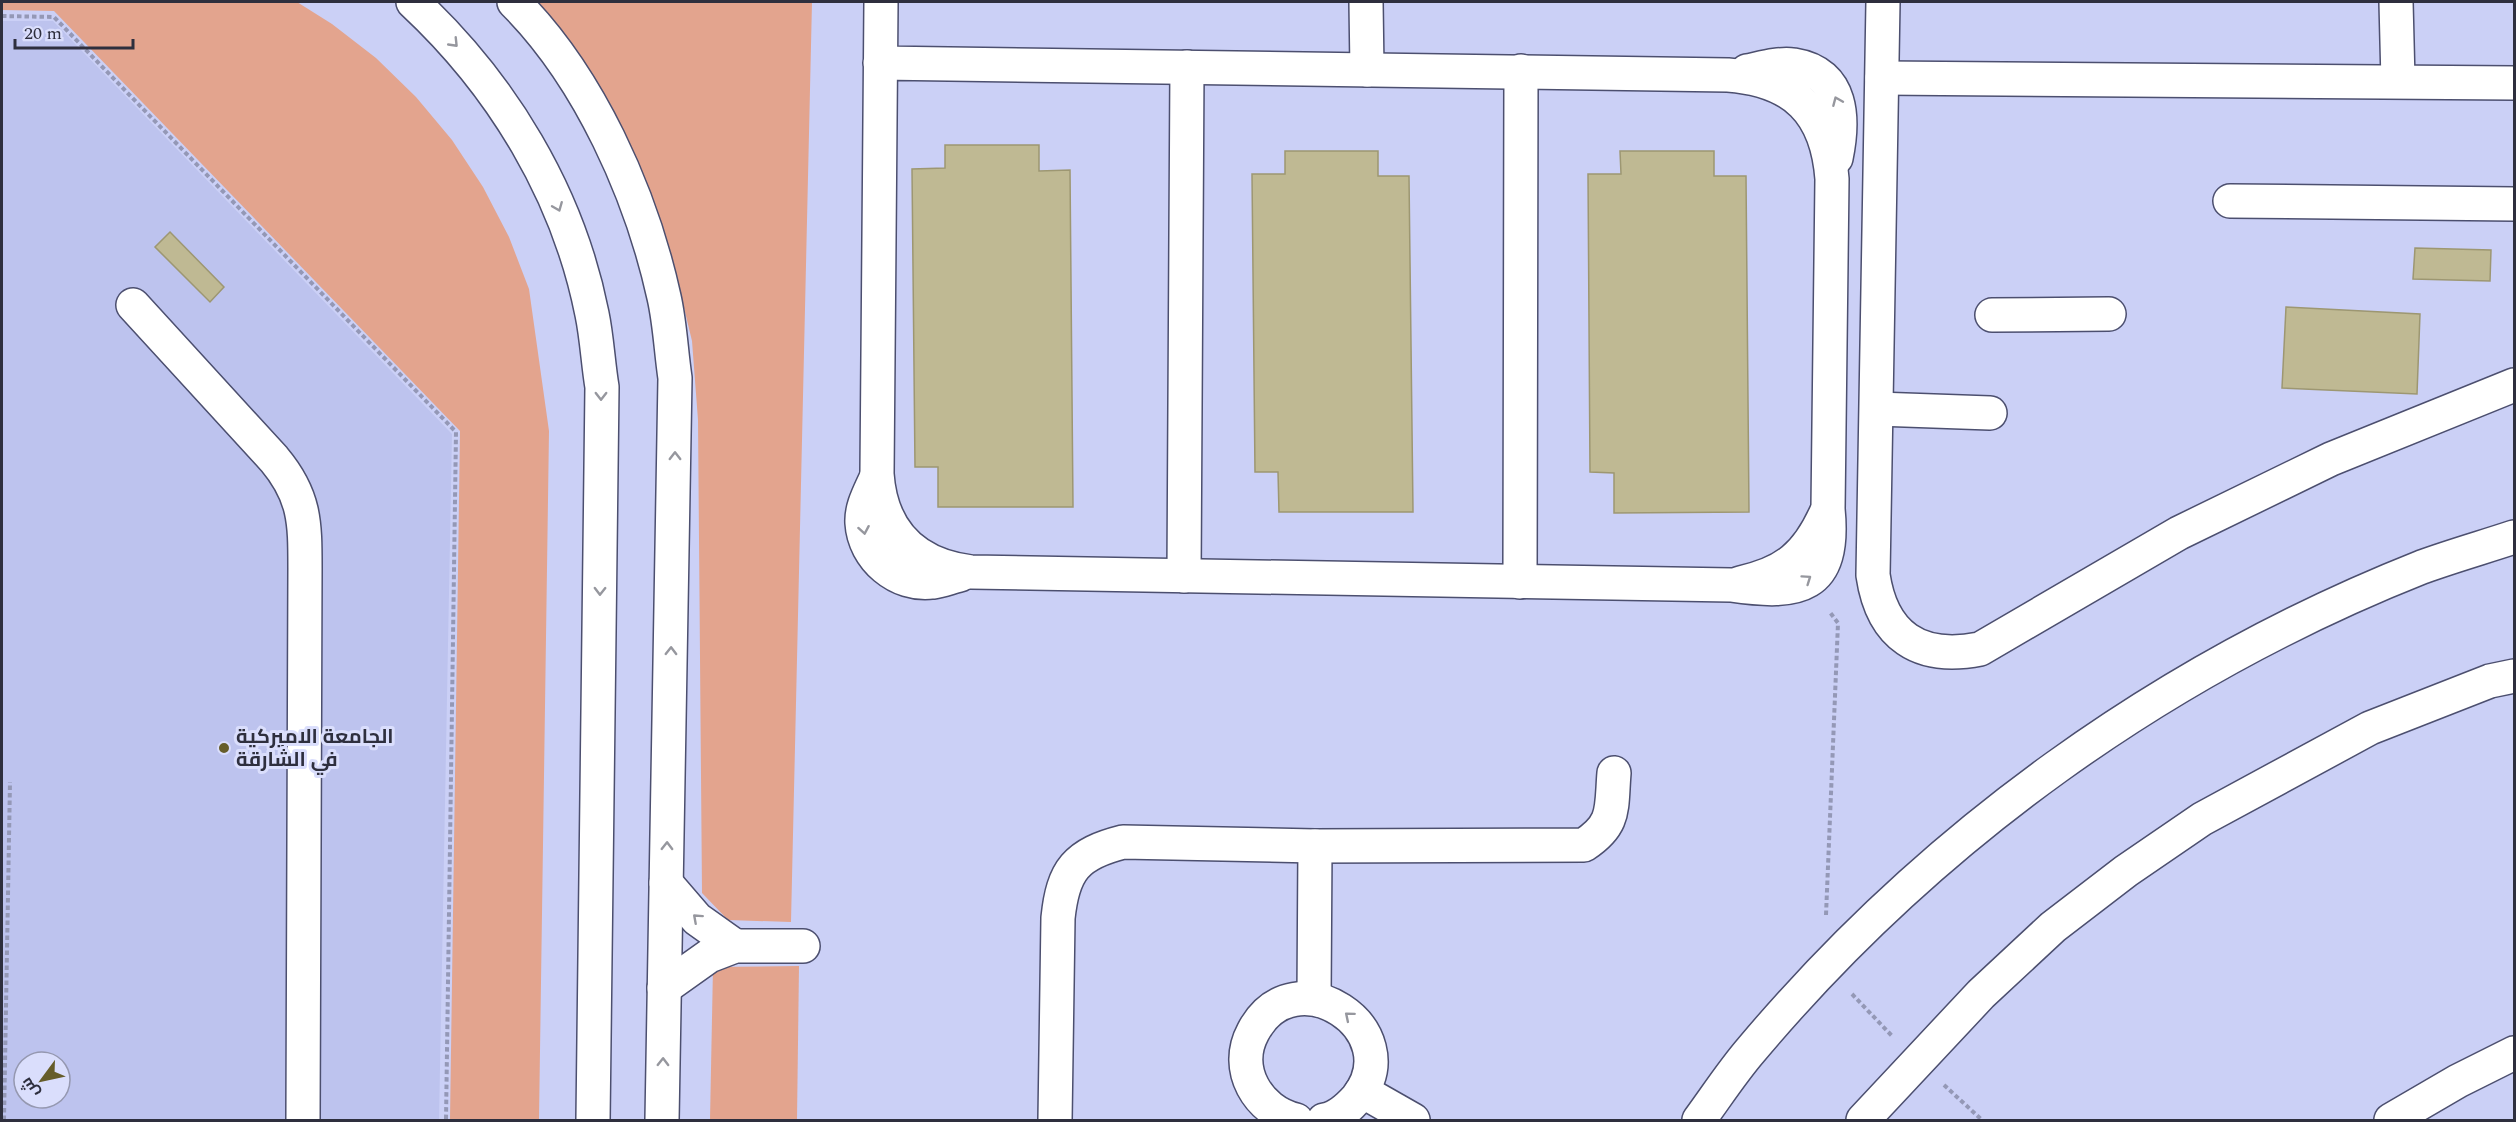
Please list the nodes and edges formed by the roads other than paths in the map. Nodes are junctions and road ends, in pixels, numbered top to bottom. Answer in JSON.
{"nodes":[{"id":1,"x":413,"y":2,"type":"edge"},
{"id":2,"x":514,"y":2,"type":"edge"},
{"id":3,"x":881,"y":2,"type":"edge"},
{"id":4,"x":1366,"y":2,"type":"edge"},
{"id":5,"x":1884,"y":2,"type":"edge"},
{"id":6,"x":2396,"y":2,"type":"edge"},
{"id":7,"x":880,"y":63,"type":"junction"},
{"id":8,"x":1187,"y":67,"type":"junction"},
{"id":9,"x":1367,"y":70,"type":"junction"},
{"id":10,"x":1521,"y":72,"type":"junction"},
{"id":11,"x":1882,"y":78,"type":"junction"},
{"id":12,"x":2398,"y":81,"type":"junction"},
{"id":13,"x":2514,"y":83,"type":"edge"},
{"id":14,"x":2230,"y":201,"type":"dead end"},
{"id":15,"x":2514,"y":204,"type":"edge"},
{"id":16,"x":133,"y":305,"type":"dead end"},
{"id":17,"x":2109,"y":314,"type":"dead end"},
{"id":18,"x":1992,"y":315,"type":"dead end"},
{"id":19,"x":2514,"y":385,"type":"edge"},
{"id":20,"x":1877,"y":410,"type":"junction"},
{"id":21,"x":1990,"y":413,"type":"dead end"},
{"id":22,"x":1828,"y":509,"type":"junction"},
{"id":23,"x":2514,"y":537,"type":"edge"},
{"id":24,"x":1184,"y":576,"type":"junction"},
{"id":25,"x":1520,"y":582,"type":"junction"},
{"id":26,"x":1731,"y":585,"type":"junction"},
{"id":27,"x":2514,"y":676,"type":"edge"},
{"id":28,"x":1614,"y":773,"type":"dead end"},
{"id":29,"x":1315,"y":846,"type":"junction"},
{"id":30,"x":666,"y":883,"type":"junction"},
{"id":31,"x":735,"y":946,"type":"junction"},
{"id":32,"x":803,"y":946,"type":"dead end"},
{"id":33,"x":664,"y":988,"type":"junction"},
{"id":34,"x":1314,"y":998,"type":"junction"},
{"id":35,"x":2514,"y":1053,"type":"edge"},
{"id":36,"x":1362,"y":1091,"type":"junction"},
{"id":37,"x":303,"y":1120,"type":"edge"},
{"id":38,"x":593,"y":1120,"type":"edge"},
{"id":39,"x":662,"y":1120,"type":"edge"},
{"id":40,"x":1055,"y":1120,"type":"edge"},
{"id":41,"x":1296,"y":1120,"type":"edge"},
{"id":42,"x":1324,"y":1120,"type":"edge"},
{"id":43,"x":1413,"y":1120,"type":"edge"},
{"id":44,"x":1699,"y":1120,"type":"edge"},
{"id":45,"x":1863,"y":1120,"type":"edge"},
{"id":46,"x":2391,"y":1120,"type":"edge"}],
"edges":[{"from":1,"to":38,"type":"street","one_way":true},
{"from":30,"to":2,"type":"street","one_way":true},
{"from":3,"to":7,"type":"street"},
{"from":4,"to":9,"type":"street"},
{"from":5,"to":11,"type":"street"},
{"from":6,"to":12,"type":"street"},
{"from":7,"to":8,"type":"street"},
{"from":7,"to":24,"type":"street"},
{"from":8,"to":9,"type":"street"},
{"from":8,"to":24,"type":"street"},
{"from":9,"to":10,"type":"street"},
{"from":10,"to":22,"type":"street"},
{"from":10,"to":25,"type":"street"},
{"from":11,"to":12,"type":"street"},
{"from":11,"to":20,"type":"street"},
{"from":12,"to":13,"type":"street"},
{"from":14,"to":15,"type":"street"},
{"from":16,"to":37,"type":"street"},
{"from":17,"to":18,"type":"street"},
{"from":19,"to":20,"type":"street"},
{"from":20,"to":21,"type":"street"},
{"from":22,"to":26,"type":"street"},
{"from":26,"to":22,"type":"street","one_way":true},
{"from":23,"to":44,"type":"street"},
{"from":24,"to":25,"type":"street"},
{"from":25,"to":26,"type":"street"},
{"from":27,"to":45,"type":"street"},
{"from":28,"to":29,"type":"street"},
{"from":29,"to":34,"type":"street"},
{"from":29,"to":40,"type":"street"},
{"from":31,"to":30,"type":"street","one_way":true},
{"from":30,"to":33,"type":"street"},
{"from":31,"to":32,"type":"street"},
{"from":31,"to":33,"type":"street"},
{"from":39,"to":33,"type":"street","one_way":true},
{"from":36,"to":34,"type":"street","one_way":true},
{"from":34,"to":41,"type":"street"},
{"from":35,"to":46,"type":"street"},
{"from":36,"to":42,"type":"street"},
{"from":36,"to":43,"type":"street"}]}
